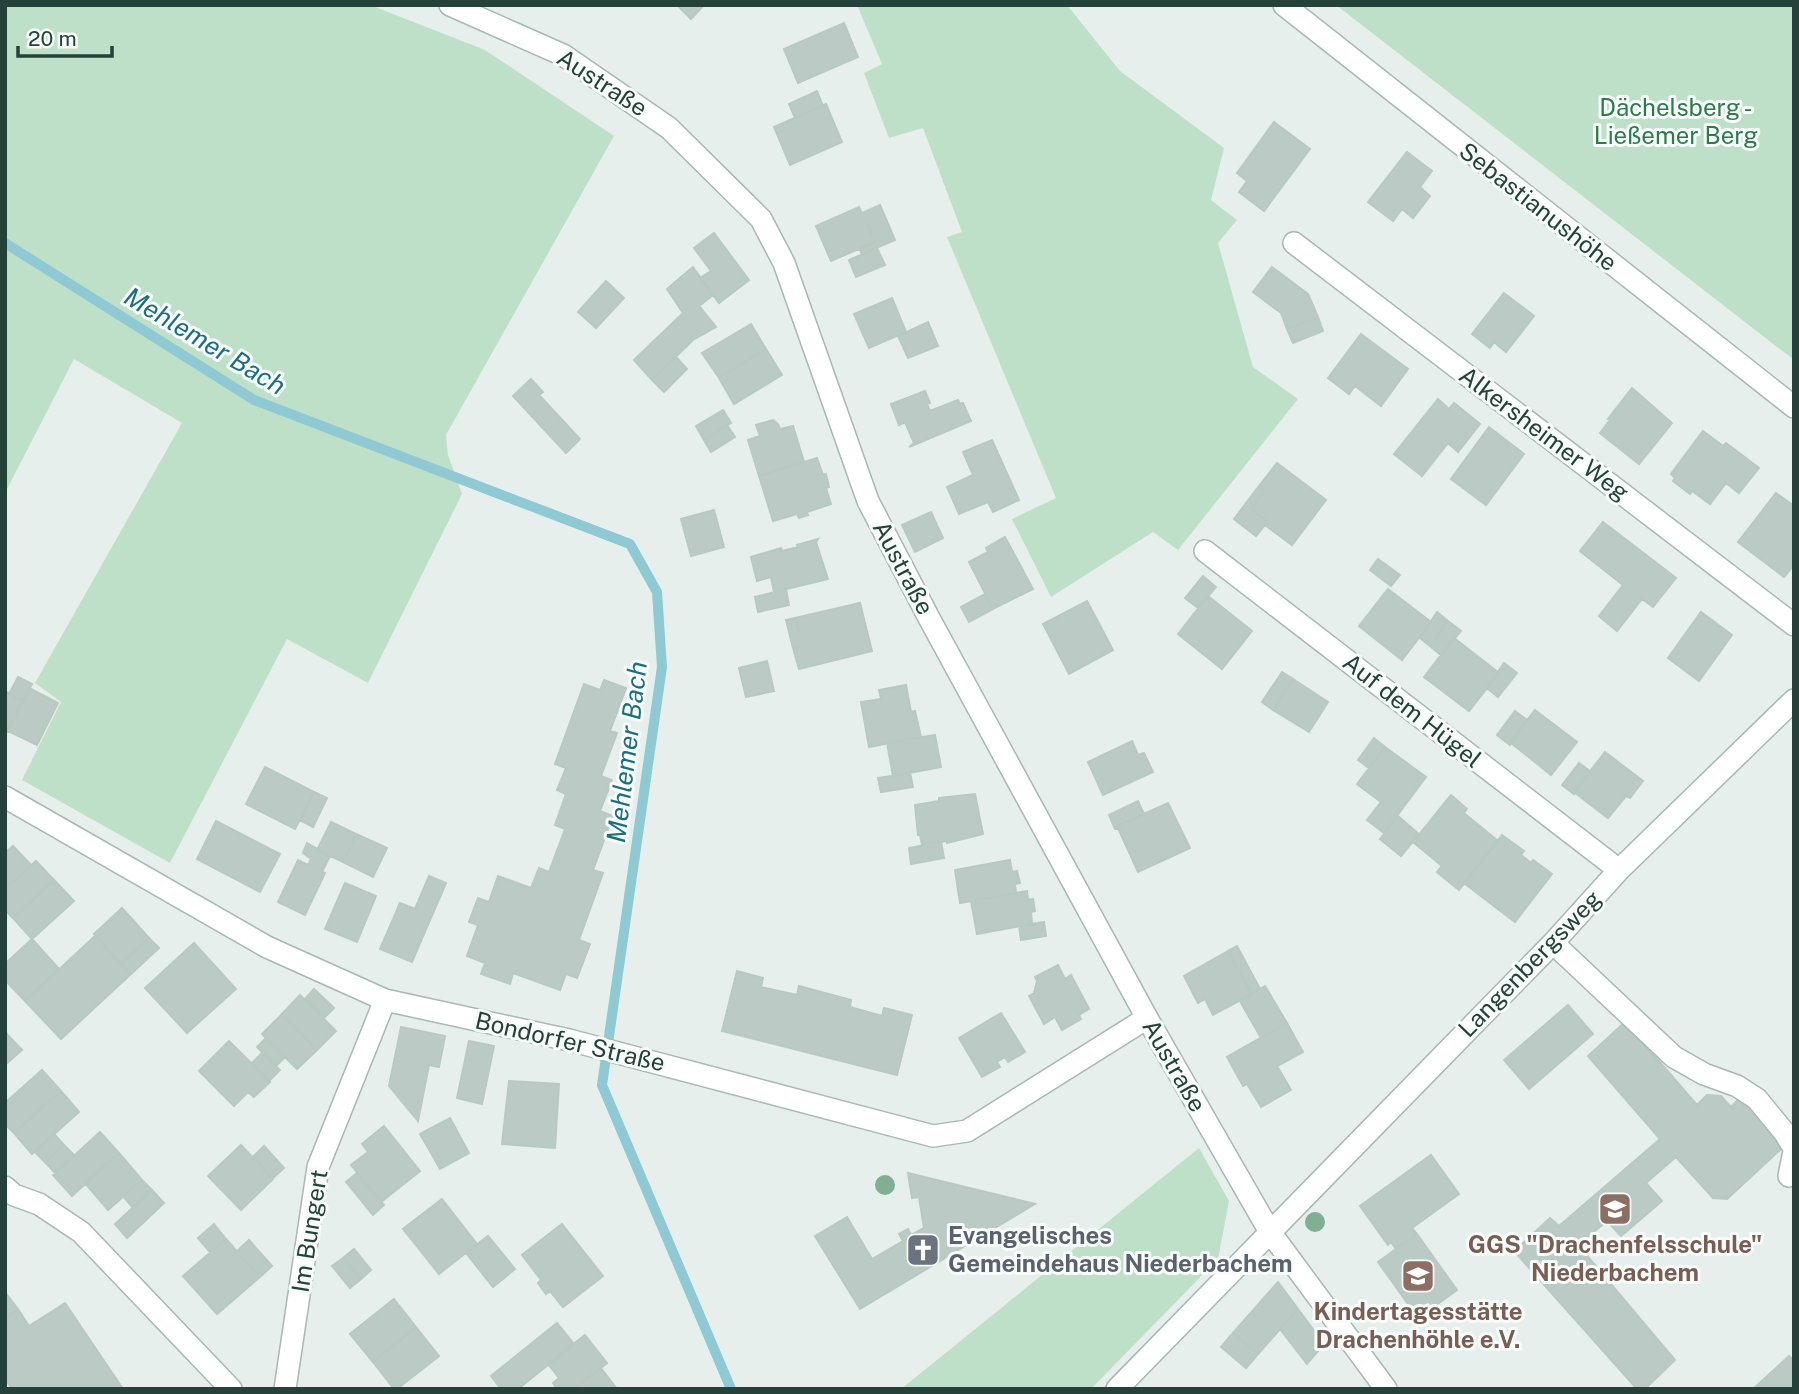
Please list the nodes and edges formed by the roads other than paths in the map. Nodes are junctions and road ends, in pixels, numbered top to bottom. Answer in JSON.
{"nodes":[{"id":1,"x":450,"y":5,"type":"edge"},
{"id":2,"x":1284,"y":5,"type":"edge"},
{"id":3,"x":1294,"y":243,"type":"dead end"},
{"id":4,"x":1794,"y":407,"type":"edge"},
{"id":5,"x":1205,"y":551,"type":"dead end"},
{"id":6,"x":1794,"y":625,"type":"edge"},
{"id":7,"x":1794,"y":700,"type":"edge"},
{"id":8,"x":5,"y":797,"type":"edge"},
{"id":9,"x":1619,"y":870,"type":"junction"},
{"id":10,"x":1553,"y":943,"type":"junction"},
{"id":11,"x":385,"y":1000,"type":"junction"},
{"id":12,"x":1147,"y":1018,"type":"junction"},
{"id":13,"x":1794,"y":1149,"type":"edge"},
{"id":14,"x":1789,"y":1176,"type":"dead end"},
{"id":15,"x":5,"y":1187,"type":"edge"},
{"id":16,"x":1270,"y":1232,"type":"junction"},
{"id":17,"x":231,"y":1389,"type":"edge"},
{"id":18,"x":285,"y":1389,"type":"edge"},
{"id":19,"x":1117,"y":1389,"type":"edge"},
{"id":20,"x":1386,"y":1389,"type":"edge"}],
"edges":[{"from":1,"to":12,"type":"street","name":"Austraße"},
{"from":2,"to":4,"type":"street","name":"Sebastianushöhe"},
{"from":3,"to":6,"type":"street","name":"Alkersheimer Weg"},
{"from":5,"to":9,"type":"street","name":"Auf dem Hügel"},
{"from":7,"to":9,"type":"street","name":"Langenbergsweg"},
{"from":8,"to":11,"type":"street","name":"Bondorfer Straße"},
{"from":9,"to":10,"type":"street","name":"Langenbergsweg"},
{"from":10,"to":13,"type":"street"},
{"from":10,"to":16,"type":"street","name":"Langenbergsweg"},
{"from":11,"to":12,"type":"street","name":"Bondorfer Straße"},
{"from":11,"to":18,"type":"street","name":"Im Bungert"},
{"from":12,"to":16,"type":"street","name":"Austraße"},
{"from":13,"to":14,"type":"street"},
{"from":15,"to":17,"type":"street"},
{"from":16,"to":19,"type":"street","name":"Langenbergsweg"},
{"from":16,"to":20,"type":"street","name":"Austraße"}]}
